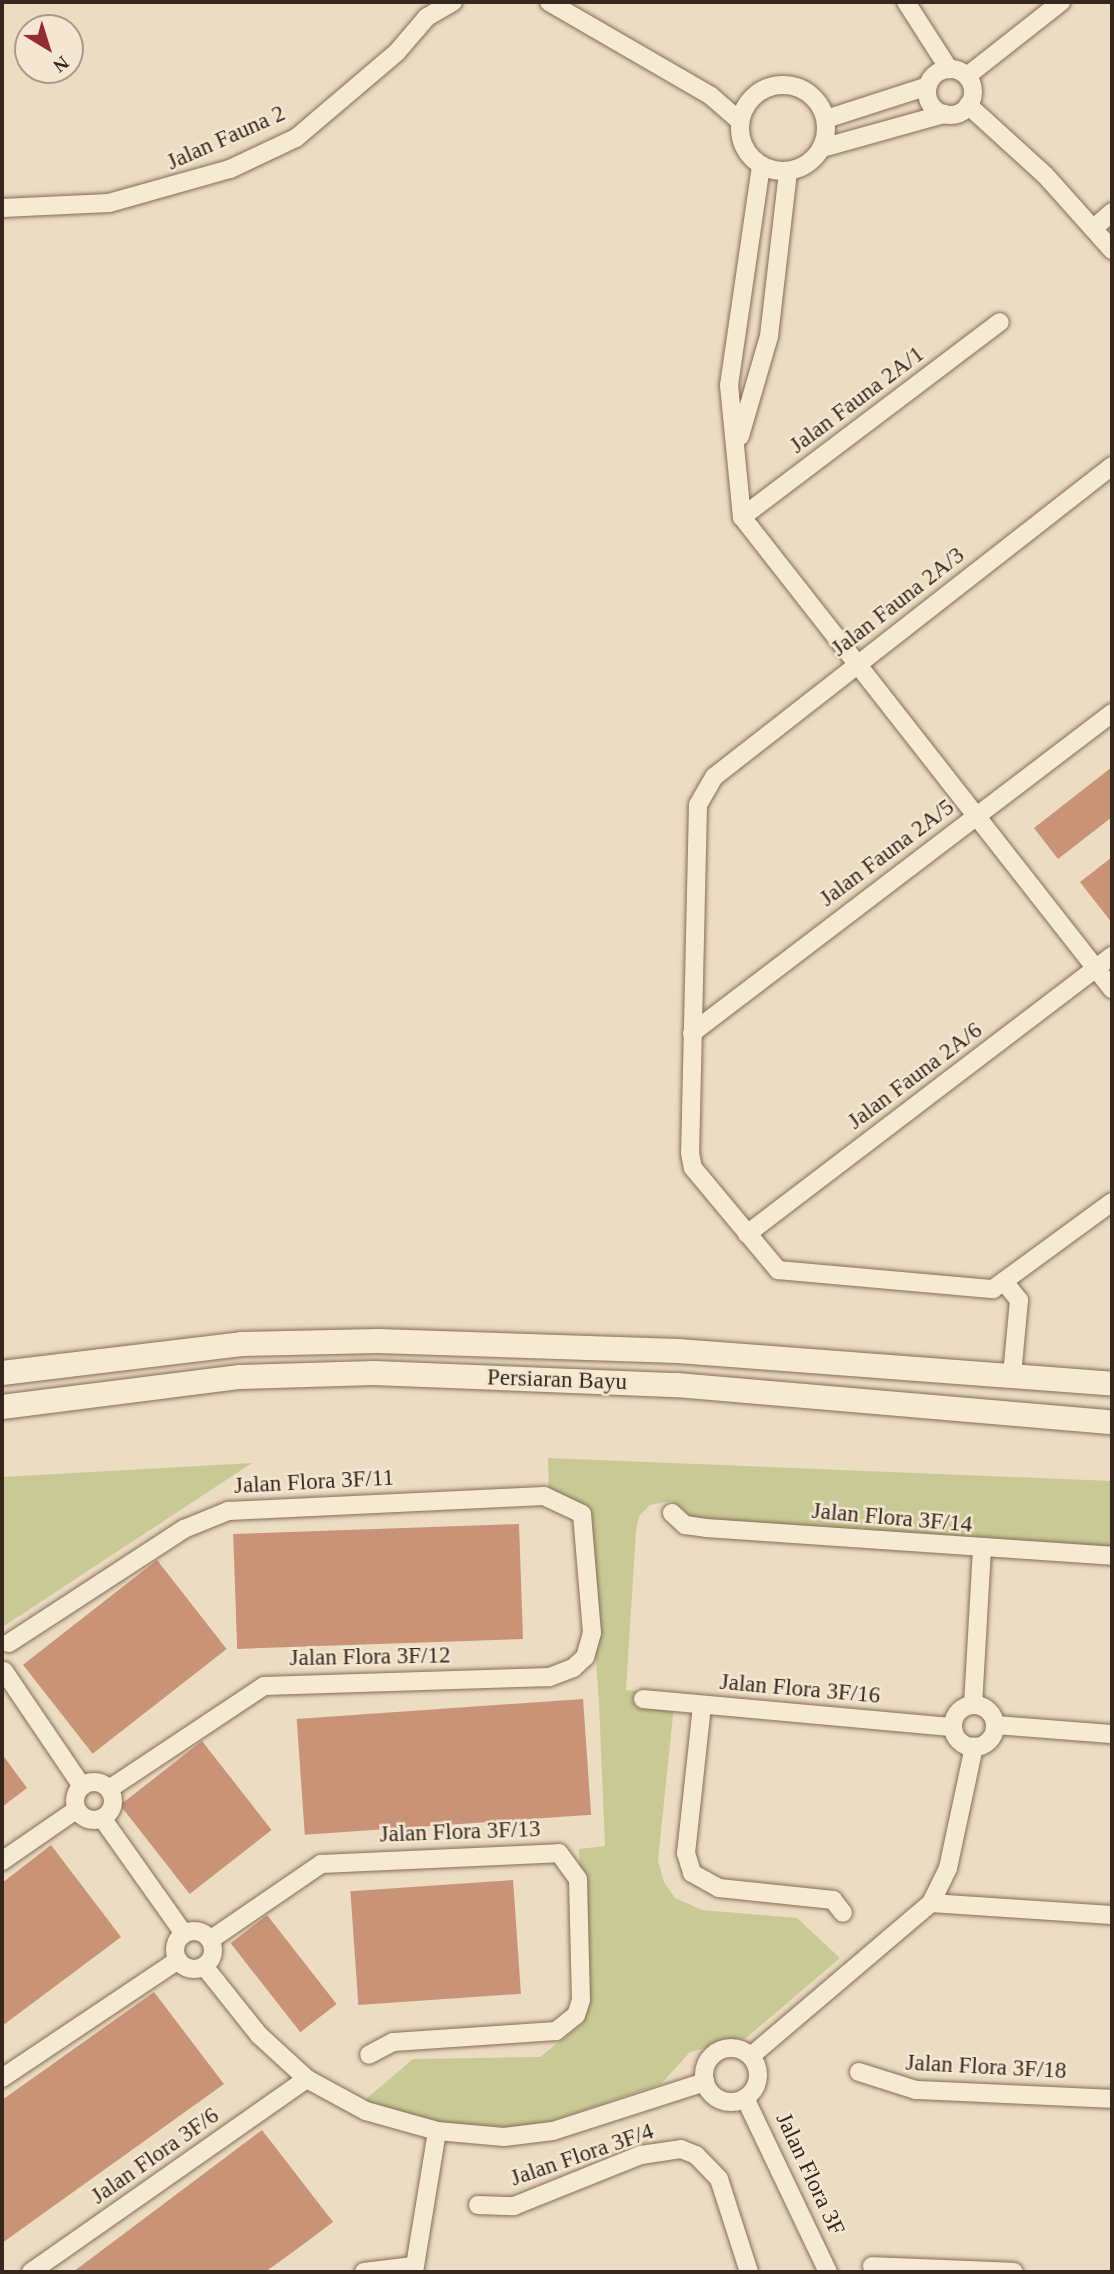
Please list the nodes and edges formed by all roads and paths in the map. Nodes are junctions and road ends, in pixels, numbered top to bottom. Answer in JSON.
{"nodes":[{"id":1,"x":453,"y":2,"type":"edge"},
{"id":2,"x":549,"y":2,"type":"edge"},
{"id":3,"x":906,"y":2,"type":"edge"},
{"id":4,"x":1062,"y":2,"type":"edge"},
{"id":5,"x":428,"y":9,"type":"edge"},
{"id":6,"x":949,"y":69,"type":"junction"},
{"id":7,"x":967,"y":76,"type":"junction"},
{"id":8,"x":928,"y":86,"type":"junction"},
{"id":9,"x":755,"y":95,"type":"junction"},
{"id":10,"x":711,"y":96,"type":"junction"},
{"id":11,"x":968,"y":105,"type":"junction"},
{"id":12,"x":944,"y":114,"type":"junction"},
{"id":13,"x":826,"y":119,"type":"junction"},
{"id":14,"x":740,"y":121,"type":"junction"},
{"id":15,"x":822,"y":148,"type":"junction"},
{"id":16,"x":761,"y":166,"type":"junction"},
{"id":17,"x":788,"y":172,"type":"junction"},
{"id":18,"x":2,"y":208,"type":"edge"},
{"id":19,"x":1112,"y":212,"type":"edge"},
{"id":20,"x":1095,"y":227,"type":"junction"},
{"id":21,"x":1112,"y":250,"type":"edge"},
{"id":22,"x":1000,"y":322,"type":"dead end"},
{"id":23,"x":738,"y":443,"type":"junction"},
{"id":24,"x":1112,"y":466,"type":"edge"},
{"id":25,"x":742,"y":517,"type":"junction"},
{"id":26,"x":858,"y":664,"type":"junction"},
{"id":27,"x":1112,"y":713,"type":"edge"},
{"id":28,"x":977,"y":816,"type":"junction"},
{"id":29,"x":1112,"y":956,"type":"edge"},
{"id":30,"x":1096,"y":968,"type":"junction"},
{"id":31,"x":1112,"y":989,"type":"edge"},
{"id":32,"x":692,"y":1033,"type":"junction"},
{"id":33,"x":1112,"y":1202,"type":"edge"},
{"id":34,"x":747,"y":1234,"type":"junction"},
{"id":35,"x":1006,"y":1284,"type":"junction"},
{"id":36,"x":2,"y":1373,"type":"edge"},
{"id":37,"x":1012,"y":1376,"type":"junction"},
{"id":38,"x":1112,"y":1384,"type":"edge"},
{"id":39,"x":2,"y":1407,"type":"edge"},
{"id":40,"x":1112,"y":1422,"type":"edge"},
{"id":41,"x":672,"y":1513,"type":"dead end"},
{"id":42,"x":982,"y":1550,"type":"junction"},
{"id":43,"x":1112,"y":1556,"type":"edge"},
{"id":44,"x":591,"y":1586,"type":"joint"},
{"id":45,"x":5,"y":1641,"type":"edge"},
{"id":46,"x":3,"y":1671,"type":"edge"},
{"id":47,"x":643,"y":1699,"type":"dead end"},
{"id":48,"x":973,"y":1705,"type":"junction"},
{"id":49,"x":702,"y":1706,"type":"junction"},
{"id":50,"x":995,"y":1725,"type":"junction"},
{"id":51,"x":953,"y":1727,"type":"junction"},
{"id":52,"x":1112,"y":1734,"type":"edge"},
{"id":53,"x":974,"y":1747,"type":"junction"},
{"id":54,"x":82,"y":1786,"type":"junction"},
{"id":55,"x":109,"y":1789,"type":"junction"},
{"id":56,"x":76,"y":1810,"type":"junction"},
{"id":57,"x":102,"y":1818,"type":"junction"},
{"id":58,"x":2,"y":1861,"type":"edge"},
{"id":59,"x":931,"y":1903,"type":"junction"},
{"id":60,"x":843,"y":1913,"type":"dead end"},
{"id":61,"x":1112,"y":1915,"type":"edge"},
{"id":62,"x":184,"y":1934,"type":"junction"},
{"id":63,"x":210,"y":1940,"type":"junction"},
{"id":64,"x":178,"y":1960,"type":"junction"},
{"id":65,"x":204,"y":1966,"type":"junction"},
{"id":66,"x":369,"y":2055,"type":"dead end"},
{"id":67,"x":751,"y":2056,"type":"junction"},
{"id":68,"x":859,"y":2072,"type":"dead end"},
{"id":69,"x":2,"y":2078,"type":"edge"},
{"id":70,"x":307,"y":2079,"type":"junction"},
{"id":71,"x":705,"y":2082,"type":"junction"},
{"id":72,"x":745,"y":2098,"type":"junction"},
{"id":73,"x":1112,"y":2099,"type":"edge"},
{"id":74,"x":437,"y":2132,"type":"junction"},
{"id":75,"x":478,"y":2206,"type":"dead end"},
{"id":76,"x":872,"y":2266,"type":"dead end"},
{"id":77,"x":413,"y":2269,"type":"edge"},
{"id":78,"x":31,"y":2272,"type":"edge"},
{"id":79,"x":364,"y":2272,"type":"edge"},
{"id":80,"x":749,"y":2272,"type":"edge"},
{"id":81,"x":828,"y":2272,"type":"edge"},
{"id":82,"x":1014,"y":2272,"type":"edge"}],
"edges":[{"from":1,"to":5,"type":"street","name":"Jalan Fauna 2"},
{"from":2,"to":10,"type":"street"},
{"from":3,"to":6,"type":"street"},
{"from":4,"to":7,"type":"street"},
{"from":5,"to":18,"type":"street","name":"Jalan Fauna 2"},
{"from":6,"to":7,"type":"street"},
{"from":6,"to":8,"type":"street"},
{"from":7,"to":11,"type":"street"},
{"from":8,"to":12,"type":"street"},
{"from":8,"to":13,"type":"street"},
{"from":9,"to":10,"type":"street"},
{"from":9,"to":13,"type":"street"},
{"from":9,"to":14,"type":"street"},
{"from":10,"to":14,"type":"street"},
{"from":11,"to":12,"type":"street"},
{"from":11,"to":20,"type":"street"},
{"from":12,"to":15,"type":"street"},
{"from":13,"to":15,"type":"street"},
{"from":14,"to":16,"type":"street"},
{"from":15,"to":17,"type":"street"},
{"from":16,"to":17,"type":"street"},
{"from":16,"to":23,"type":"street"},
{"from":17,"to":23,"type":"street"},
{"from":19,"to":20,"type":"street"},
{"from":20,"to":21,"type":"street"},
{"from":22,"to":25,"type":"street","name":"Jalan Fauna 2A/1"},
{"from":23,"to":25,"type":"street"},
{"from":24,"to":26,"type":"street","name":"Jalan Fauna 2A/3"},
{"from":25,"to":26,"type":"street"},
{"from":26,"to":28,"type":"street"},
{"from":26,"to":32,"type":"street","name":"Jalan Fauna 2A/3"},
{"from":27,"to":28,"type":"street","name":"Jalan Fauna 2A/5"},
{"from":28,"to":30,"type":"street"},
{"from":28,"to":32,"type":"street","name":"Jalan Fauna 2A/5"},
{"from":29,"to":30,"type":"street","name":"Jalan Fauna 2A/6"},
{"from":30,"to":31,"type":"street"},
{"from":30,"to":34,"type":"street","name":"Jalan Fauna 2A/6"},
{"from":32,"to":34,"type":"street"},
{"from":33,"to":35,"type":"street"},
{"from":34,"to":35,"type":"street"},
{"from":35,"to":37,"type":"street"},
{"from":36,"to":37,"type":"main road","name":"Persiaran Bayu"},
{"from":37,"to":38,"type":"main road","name":"Persiaran Bayu"},
{"from":39,"to":40,"type":"main road","name":"Persiaran Bayu"},
{"from":41,"to":42,"type":"street","name":"Jalan Flora 3F/14"},
{"from":42,"to":43,"type":"street","name":"Jalan Flora 3F/14"},
{"from":42,"to":48,"type":"street"},
{"from":44,"to":45,"type":"street","name":"Jalan Flora 3F/11"},
{"from":44,"to":55,"type":"street","name":"Jalan Flora 3F/12"},
{"from":45,"to":46,"type":"street"},
{"from":46,"to":54,"type":"street"},
{"from":47,"to":49,"type":"street","name":"Jalan Flora 3F/16"},
{"from":48,"to":50,"type":"street"},
{"from":48,"to":51,"type":"street"},
{"from":49,"to":51,"type":"street","name":"Jalan Flora 3F/16"},
{"from":49,"to":60,"type":"street"},
{"from":50,"to":52,"type":"street"},
{"from":50,"to":53,"type":"street"},
{"from":51,"to":53,"type":"street"},
{"from":53,"to":59,"type":"street"},
{"from":54,"to":55,"type":"street"},
{"from":54,"to":56,"type":"street"},
{"from":55,"to":57,"type":"street"},
{"from":56,"to":57,"type":"street"},
{"from":56,"to":58,"type":"street"},
{"from":57,"to":62,"type":"street"},
{"from":59,"to":61,"type":"street"},
{"from":59,"to":67,"type":"street"},
{"from":62,"to":63,"type":"street"},
{"from":62,"to":64,"type":"street"},
{"from":63,"to":65,"type":"street"},
{"from":63,"to":66,"type":"street","name":"Jalan Flora 3F/13"},
{"from":64,"to":65,"type":"street"},
{"from":64,"to":69,"type":"street"},
{"from":65,"to":70,"type":"street"},
{"from":67,"to":71,"type":"street"},
{"from":67,"to":72,"type":"street"},
{"from":68,"to":73,"type":"street","name":"Jalan Flora 3F/18"},
{"from":70,"to":74,"type":"street"},
{"from":70,"to":78,"type":"street","name":"Jalan Flora 3F/6"},
{"from":71,"to":72,"type":"street"},
{"from":71,"to":74,"type":"street"},
{"from":72,"to":81,"type":"street","name":"Jalan Flora 3F"},
{"from":74,"to":77,"type":"street"},
{"from":75,"to":80,"type":"street","name":"Jalan Flora 3F/4"},
{"from":76,"to":82,"type":"street"},
{"from":77,"to":79,"type":"street"}]}
